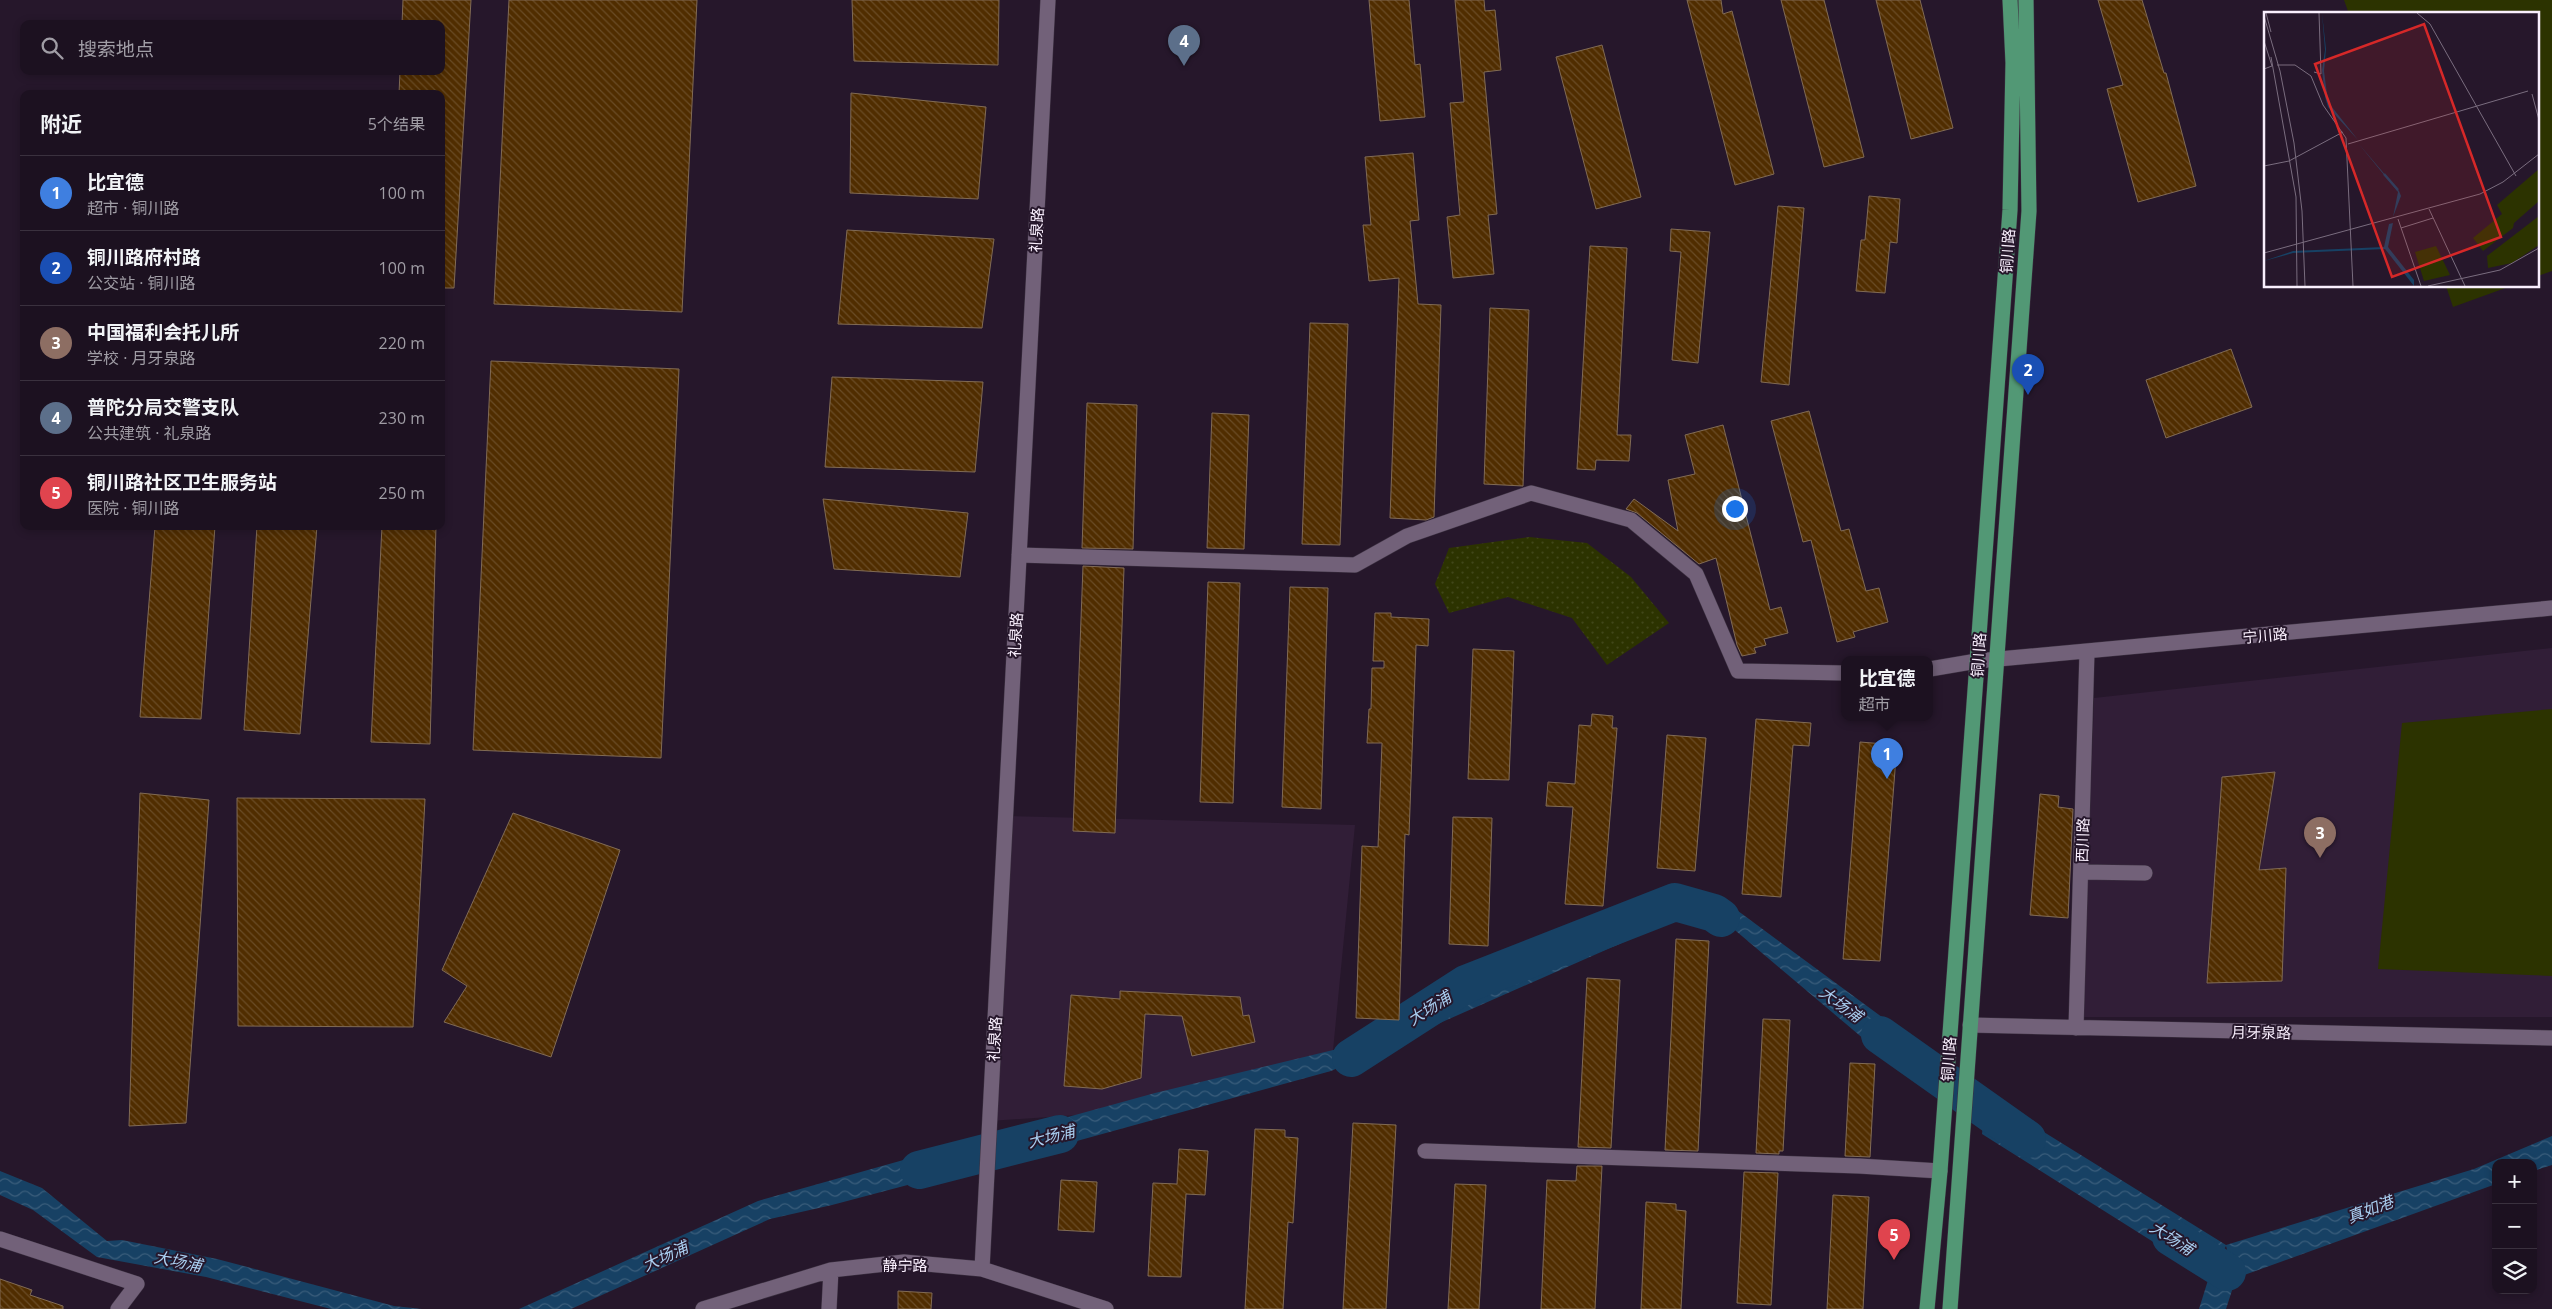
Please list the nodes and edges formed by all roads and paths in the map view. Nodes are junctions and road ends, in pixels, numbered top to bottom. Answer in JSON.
{"nodes":[{"id":1,"x":1048,"y":0,"type":"edge"},
{"id":2,"x":2010,"y":0,"type":"edge"},
{"id":3,"x":2026,"y":0,"type":"edge"},
{"id":4,"x":1019,"y":555,"type":"junction"},
{"id":5,"x":2552,"y":608,"type":"edge"},
{"id":6,"x":2087,"y":652,"type":"junction"},
{"id":7,"x":1997,"y":660,"type":"junction"},
{"id":8,"x":1977,"y":661,"type":"junction"},
{"id":9,"x":1933,"y":668,"type":"edge"},
{"id":10,"x":1841,"y":673,"type":"edge"},
{"id":11,"x":2081,"y":872,"type":"junction"},
{"id":12,"x":2145,"y":873,"type":"dead end"},
{"id":13,"x":1970,"y":1026,"type":"junction"},
{"id":14,"x":2076,"y":1028,"type":"junction"},
{"id":15,"x":2552,"y":1038,"type":"edge"},
{"id":16,"x":1425,"y":1151,"type":"dead end"},
{"id":17,"x":1940,"y":1171,"type":"junction"},
{"id":18,"x":0,"y":1239,"type":"edge"},
{"id":19,"x":982,"y":1269,"type":"junction"},
{"id":20,"x":831,"y":1270,"type":"junction"},
{"id":21,"x":118,"y":1309,"type":"edge"},
{"id":22,"x":703,"y":1309,"type":"edge"},
{"id":23,"x":829,"y":1309,"type":"edge"},
{"id":24,"x":1106,"y":1309,"type":"edge"},
{"id":25,"x":1927,"y":1309,"type":"edge"},
{"id":26,"x":1950,"y":1309,"type":"edge"}],
"edges":[{"from":1,"to":4,"type":"street","name":"礼泉路"},
{"from":2,"to":8,"type":"main road","name":"铜川路"},
{"from":3,"to":7,"type":"main road","name":"铜川路"},
{"from":4,"to":10,"type":"street"},
{"from":4,"to":19,"type":"street","name":"礼泉路"},
{"from":5,"to":6,"type":"street","name":"宁川路"},
{"from":6,"to":7,"type":"street","name":"宁川路"},
{"from":6,"to":11,"type":"street","name":"西川路"},
{"from":7,"to":8,"type":"street","name":"宁川路"},
{"from":7,"to":13,"type":"main road","name":"铜川路"},
{"from":8,"to":9,"type":"street","name":"宁川路"},
{"from":8,"to":17,"type":"main road","name":"铜川路"},
{"from":11,"to":12,"type":"street"},
{"from":11,"to":14,"type":"street","name":"西川路"},
{"from":13,"to":14,"type":"street","name":"月牙泉路"},
{"from":13,"to":26,"type":"main road","name":"铜川路"},
{"from":14,"to":15,"type":"street","name":"月牙泉路"},
{"from":16,"to":17,"type":"street"},
{"from":17,"to":25,"type":"main road","name":"铜川路"},
{"from":18,"to":21,"type":"street"},
{"from":19,"to":20,"type":"street","name":"静宁路"},
{"from":19,"to":24,"type":"street","name":"静宁路"},
{"from":20,"to":22,"type":"street","name":"静宁路"},
{"from":20,"to":23,"type":"street"}]}
